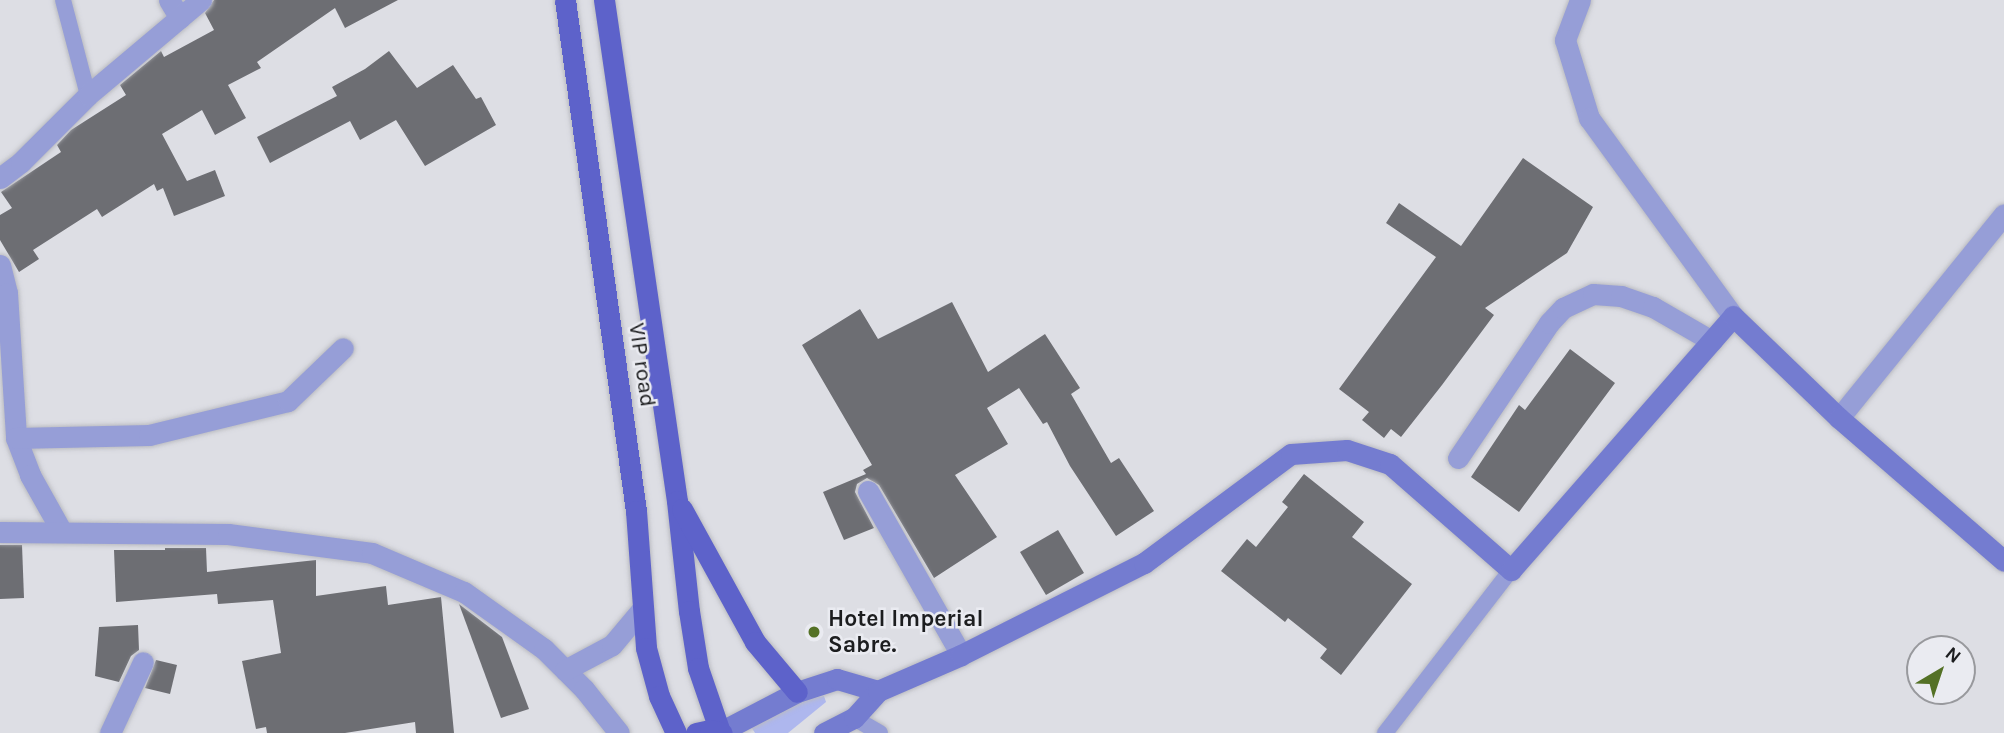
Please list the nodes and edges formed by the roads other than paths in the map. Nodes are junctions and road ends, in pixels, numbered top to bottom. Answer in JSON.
{"nodes":[{"id":1,"x":63,"y":0,"type":"edge"},
{"id":2,"x":201,"y":0,"type":"edge"},
{"id":3,"x":565,"y":0,"type":"edge"},
{"id":4,"x":604,"y":0,"type":"edge"},
{"id":5,"x":1580,"y":0,"type":"edge"},
{"id":6,"x":174,"y":9,"type":"edge"},
{"id":7,"x":88,"y":95,"type":"junction"},
{"id":8,"x":0,"y":178,"type":"edge"},
{"id":9,"x":2004,"y":214,"type":"edge"},
{"id":10,"x":0,"y":265,"type":"edge"},
{"id":11,"x":1733,"y":316,"type":"junction"},
{"id":12,"x":1712,"y":341,"type":"junction"},
{"id":13,"x":344,"y":348,"type":"dead end"},
{"id":14,"x":1839,"y":418,"type":"junction"},
{"id":15,"x":16,"y":438,"type":"junction"},
{"id":16,"x":1458,"y":458,"type":"dead end"},
{"id":17,"x":868,"y":491,"type":"dead end"},
{"id":18,"x":677,"y":501,"type":"junction"},
{"id":19,"x":0,"y":532,"type":"edge"},
{"id":20,"x":62,"y":532,"type":"junction"},
{"id":21,"x":2004,"y":561,"type":"edge"},
{"id":22,"x":1511,"y":570,"type":"junction"},
{"id":23,"x":643,"y":608,"type":"junction"},
{"id":24,"x":961,"y":655,"type":"junction"},
{"id":25,"x":143,"y":662,"type":"dead end"},
{"id":26,"x":565,"y":670,"type":"junction"},
{"id":27,"x":878,"y":691,"type":"junction"},
{"id":28,"x":797,"y":692,"type":"junction"},
{"id":29,"x":854,"y":718,"type":"junction"},
{"id":30,"x":110,"y":733,"type":"edge"},
{"id":31,"x":620,"y":733,"type":"edge"},
{"id":32,"x":676,"y":733,"type":"edge"},
{"id":33,"x":696,"y":733,"type":"edge"},
{"id":34,"x":721,"y":733,"type":"edge"},
{"id":35,"x":824,"y":733,"type":"edge"},
{"id":36,"x":880,"y":733,"type":"edge"},
{"id":37,"x":1385,"y":733,"type":"edge"}],
"edges":[{"from":1,"to":7,"type":"lane"},
{"from":2,"to":6,"type":"street"},
{"from":3,"to":23,"type":"main road","name":"VIP road"},
{"from":4,"to":18,"type":"main road","name":"VIP road"},
{"from":5,"to":11,"type":"street"},
{"from":6,"to":7,"type":"street"},
{"from":7,"to":8,"type":"street"},
{"from":9,"to":14,"type":"street"},
{"from":10,"to":15,"type":"street"},
{"from":11,"to":12,"type":"street"},
{"from":11,"to":14,"type":"street"},
{"from":12,"to":16,"type":"street"},
{"from":12,"to":22,"type":"street"},
{"from":13,"to":15,"type":"street"},
{"from":14,"to":21,"type":"street"},
{"from":15,"to":20,"type":"street"},
{"from":17,"to":24,"type":"street"},
{"from":18,"to":28,"type":"main road"},
{"from":18,"to":34,"type":"main road","name":"VIP road"},
{"from":19,"to":20,"type":"street"},
{"from":20,"to":26,"type":"street"},
{"from":22,"to":24,"type":"street"},
{"from":22,"to":37,"type":"lane"},
{"from":23,"to":26,"type":"street"},
{"from":23,"to":32,"type":"main road","name":"VIP road"},
{"from":24,"to":27,"type":"street"},
{"from":25,"to":30,"type":"street"},
{"from":26,"to":31,"type":"street"},
{"from":27,"to":28,"type":"street"},
{"from":27,"to":29,"type":"street"},
{"from":28,"to":34,"type":"street"},
{"from":29,"to":35,"type":"street"},
{"from":29,"to":36,"type":"lane"},
{"from":33,"to":34,"type":"main road"}]}
